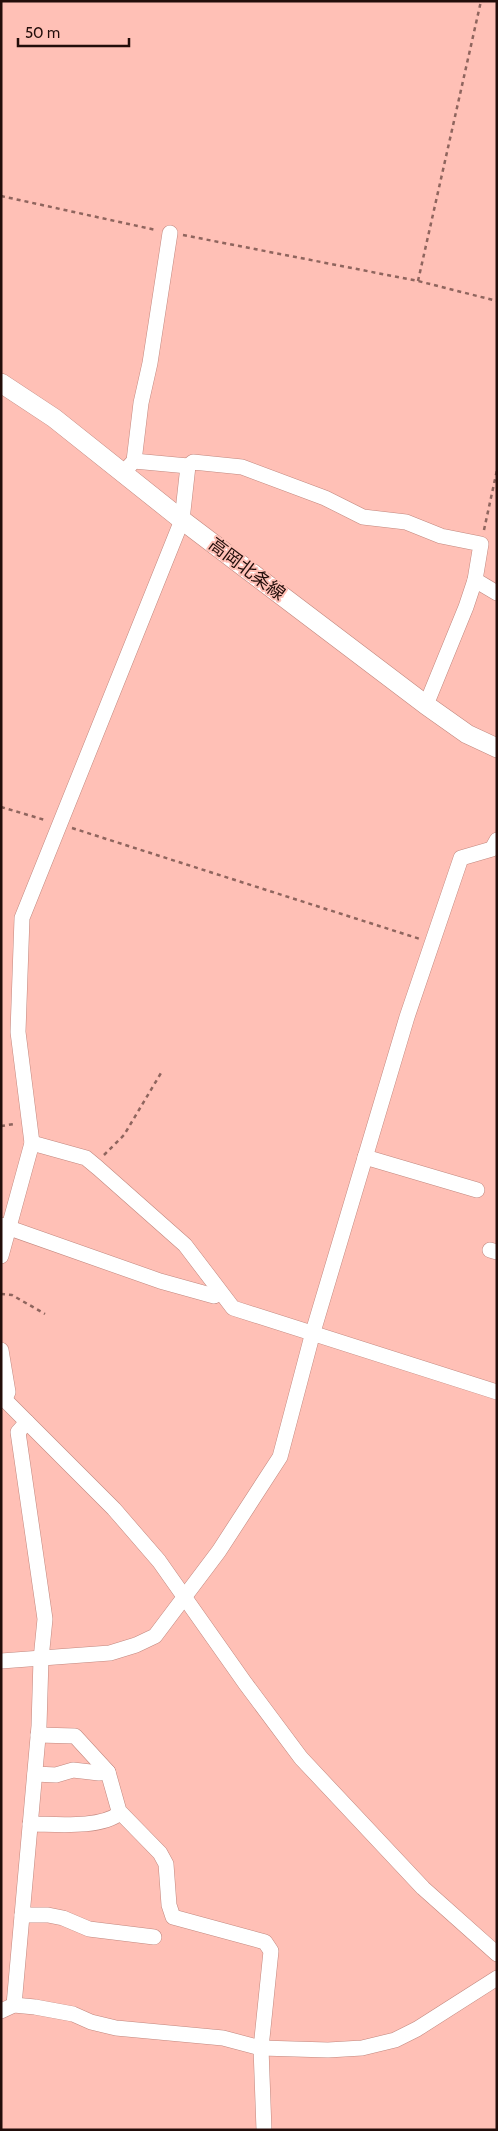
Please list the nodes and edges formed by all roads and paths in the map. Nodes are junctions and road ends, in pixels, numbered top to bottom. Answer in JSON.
{"nodes":[{"id":1,"x":481,"y":1,"type":"edge"},
{"id":2,"x":1,"y":196,"type":"edge"},
{"id":3,"x":170,"y":233,"type":"junction"},
{"id":4,"x":418,"y":281,"type":"junction"},
{"id":5,"x":497,"y":301,"type":"edge"},
{"id":6,"x":1,"y":383,"type":"edge"},
{"id":7,"x":188,"y":466,"type":"junction"},
{"id":8,"x":129,"y":467,"type":"junction"},
{"id":9,"x":497,"y":470,"type":"edge"},
{"id":10,"x":182,"y":520,"type":"junction"},
{"id":11,"x":481,"y":544,"type":"junction"},
{"id":12,"x":475,"y":580,"type":"junction"},
{"id":13,"x":497,"y":593,"type":"edge"},
{"id":14,"x":426,"y":705,"type":"junction"},
{"id":15,"x":497,"y":748,"type":"edge"},
{"id":16,"x":1,"y":807,"type":"edge"},
{"id":17,"x":60,"y":824,"type":"junction"},
{"id":18,"x":497,"y":840,"type":"edge"},
{"id":19,"x":432,"y":943,"type":"junction"},
{"id":20,"x":161,"y":1073,"type":"dead end"},
{"id":21,"x":32,"y":1143,"type":"junction"},
{"id":22,"x":365,"y":1157,"type":"junction"},
{"id":23,"x":94,"y":1165,"type":"junction"},
{"id":24,"x":477,"y":1190,"type":"dead end"},
{"id":25,"x":5,"y":1226,"type":"edge"},
{"id":26,"x":1,"y":1256,"type":"edge"},
{"id":27,"x":220,"y":1292,"type":"junction"},
{"id":28,"x":1,"y":1294,"type":"edge"},
{"id":29,"x":45,"y":1314,"type":"dead end"},
{"id":30,"x":313,"y":1332,"type":"junction"},
{"id":31,"x":1,"y":1350,"type":"edge"},
{"id":32,"x":497,"y":1392,"type":"edge"},
{"id":33,"x":3,"y":1397,"type":"edge"},
{"id":34,"x":27,"y":1422,"type":"junction"},
{"id":35,"x":184,"y":1595,"type":"junction"},
{"id":36,"x":41,"y":1659,"type":"junction"},
{"id":37,"x":1,"y":1660,"type":"edge"},
{"id":38,"x":38,"y":1735,"type":"junction"},
{"id":39,"x":108,"y":1772,"type":"junction"},
{"id":40,"x":34,"y":1774,"type":"junction"},
{"id":41,"x":120,"y":1813,"type":"junction"},
{"id":42,"x":30,"y":1824,"type":"junction"},
{"id":43,"x":22,"y":1915,"type":"junction"},
{"id":44,"x":154,"y":1937,"type":"dead end"},
{"id":45,"x":497,"y":1954,"type":"edge"},
{"id":46,"x":497,"y":1978,"type":"edge"},
{"id":47,"x":8,"y":2008,"type":"edge"},
{"id":48,"x":261,"y":2048,"type":"junction"},
{"id":49,"x":264,"y":2130,"type":"edge"}],
"edges":[{"from":1,"to":4,"type":"path"},
{"from":2,"to":3,"type":"path"},
{"from":3,"to":4,"type":"path"},
{"from":3,"to":8,"type":"street"},
{"from":4,"to":5,"type":"path"},
{"from":6,"to":8,"type":"main road","name":"高岡北条線"},
{"from":7,"to":8,"type":"street"},
{"from":7,"to":10,"type":"street"},
{"from":7,"to":11,"type":"street"},
{"from":8,"to":10,"type":"main road","name":"高岡北条線"},
{"from":9,"to":11,"type":"path"},
{"from":10,"to":14,"type":"main road","name":"高岡北条線"},
{"from":10,"to":17,"type":"street"},
{"from":11,"to":12,"type":"street"},
{"from":12,"to":13,"type":"street"},
{"from":12,"to":14,"type":"street"},
{"from":14,"to":15,"type":"main road","name":"高岡北条線"},
{"from":16,"to":17,"type":"path"},
{"from":17,"to":19,"type":"path"},
{"from":17,"to":21,"type":"street"},
{"from":18,"to":19,"type":"street"},
{"from":19,"to":22,"type":"street"},
{"from":20,"to":23,"type":"path"},
{"from":21,"to":23,"type":"street"},
{"from":21,"to":25,"type":"street"},
{"from":22,"to":24,"type":"street"},
{"from":22,"to":30,"type":"street"},
{"from":23,"to":27,"type":"street"},
{"from":25,"to":26,"type":"street"},
{"from":25,"to":27,"type":"street"},
{"from":27,"to":30,"type":"street"},
{"from":28,"to":29,"type":"path"},
{"from":30,"to":32,"type":"street"},
{"from":30,"to":35,"type":"street"},
{"from":31,"to":33,"type":"street"},
{"from":33,"to":34,"type":"street"},
{"from":34,"to":35,"type":"street"},
{"from":34,"to":36,"type":"street"},
{"from":35,"to":36,"type":"street"},
{"from":35,"to":45,"type":"street"},
{"from":36,"to":37,"type":"street"},
{"from":36,"to":38,"type":"street"},
{"from":38,"to":39,"type":"street"},
{"from":38,"to":40,"type":"street"},
{"from":39,"to":40,"type":"street"},
{"from":39,"to":41,"type":"street"},
{"from":40,"to":42,"type":"street"},
{"from":41,"to":42,"type":"street"},
{"from":41,"to":48,"type":"street"},
{"from":42,"to":43,"type":"street"},
{"from":43,"to":44,"type":"street"},
{"from":43,"to":47,"type":"street"},
{"from":46,"to":48,"type":"street"},
{"from":47,"to":48,"type":"street"},
{"from":48,"to":49,"type":"street"}]}
